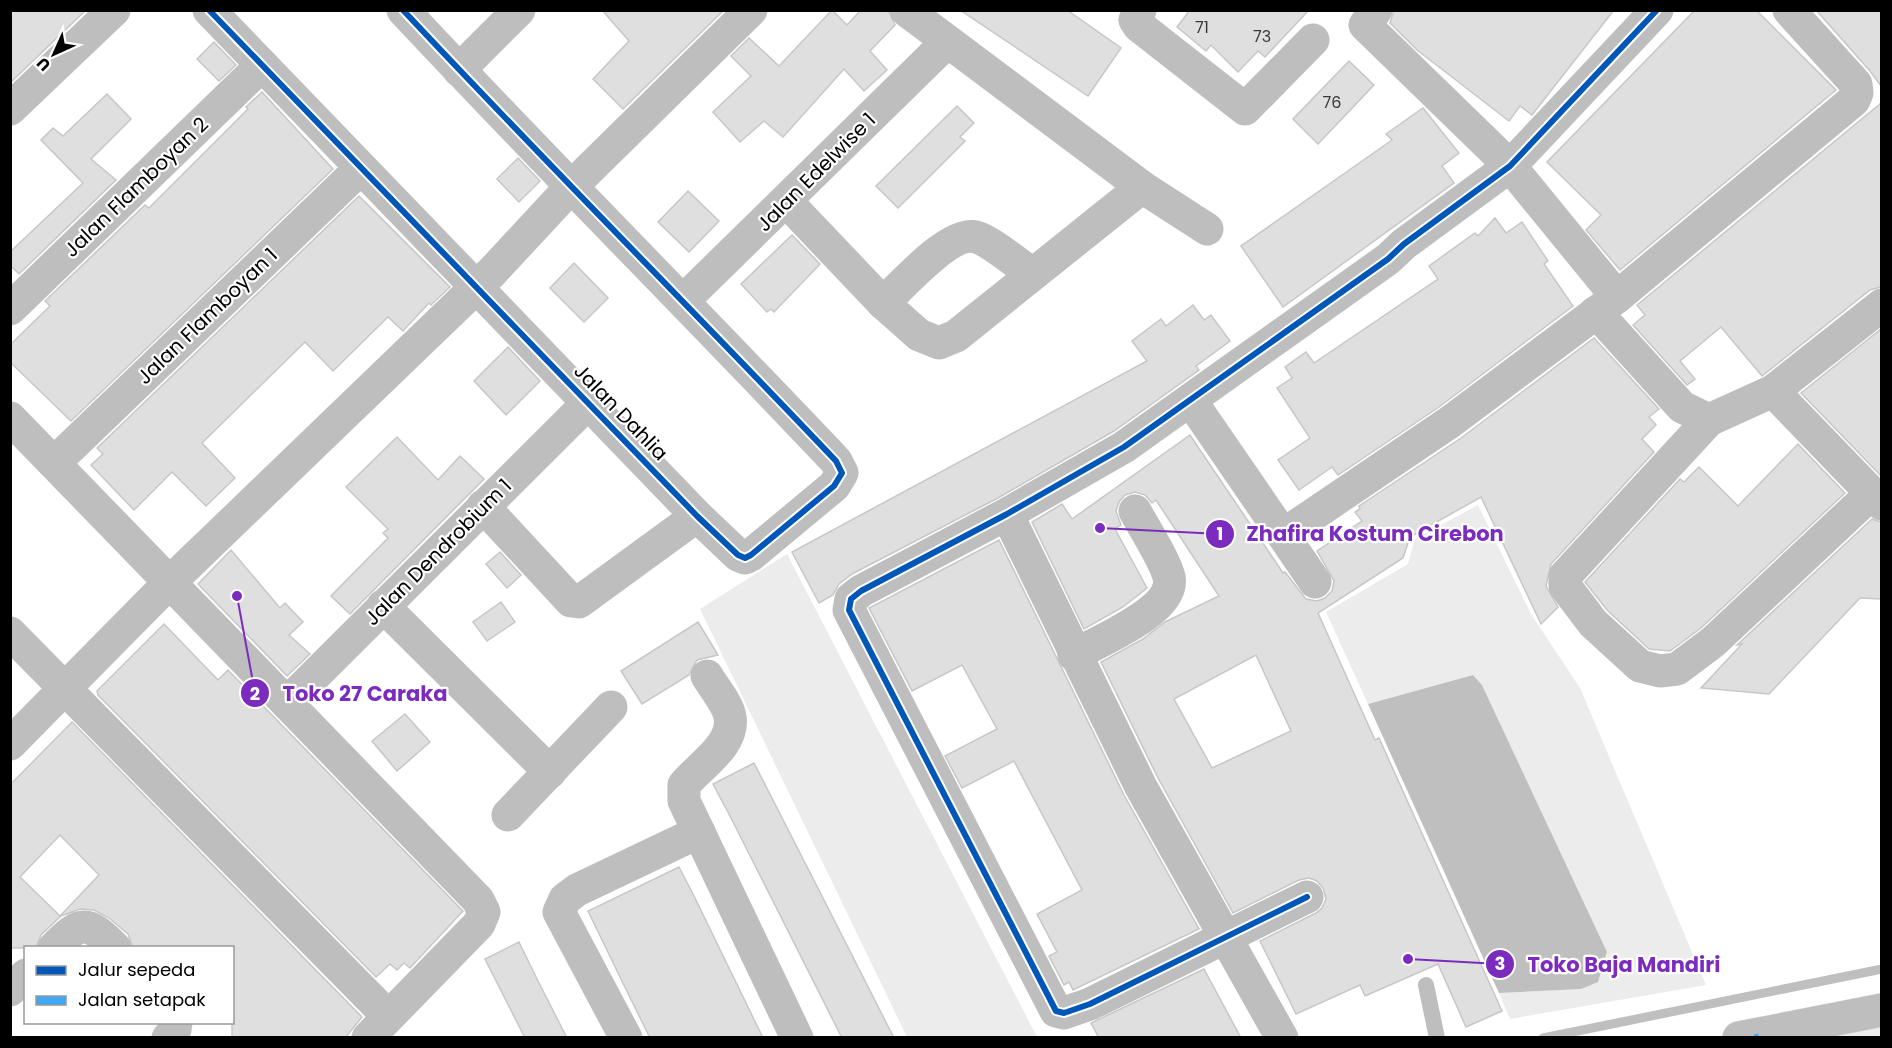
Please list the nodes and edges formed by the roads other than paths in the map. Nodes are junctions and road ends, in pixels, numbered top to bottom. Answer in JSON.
{"nodes":[{"id":1,"x":114,"y":10,"type":"edge"},
{"id":2,"x":209,"y":10,"type":"edge"},
{"id":3,"x":403,"y":10,"type":"edge"},
{"id":4,"x":519,"y":10,"type":"edge"},
{"id":5,"x":752,"y":10,"type":"edge"},
{"id":6,"x":906,"y":10,"type":"edge"},
{"id":7,"x":1140,"y":10,"type":"edge"},
{"id":8,"x":1376,"y":10,"type":"edge"},
{"id":9,"x":1657,"y":10,"type":"edge"},
{"id":10,"x":1789,"y":10,"type":"edge"},
{"id":11,"x":1313,"y":40,"type":"dead end"},
{"id":12,"x":946,"y":43,"type":"junction"},
{"id":13,"x":262,"y":65,"type":"junction"},
{"id":14,"x":459,"y":70,"type":"junction"},
{"id":15,"x":10,"y":109,"type":"edge"},
{"id":16,"x":1510,"y":166,"type":"junction"},
{"id":17,"x":360,"y":170,"type":"junction"},
{"id":18,"x":1142,"y":187,"type":"junction"},
{"id":19,"x":570,"y":188,"type":"junction"},
{"id":20,"x":787,"y":202,"type":"junction"},
{"id":21,"x":1207,"y":230,"type":"dead end"},
{"id":22,"x":1031,"y":273,"type":"junction"},
{"id":23,"x":477,"y":286,"type":"junction"},
{"id":24,"x":684,"y":300,"type":"junction"},
{"id":25,"x":883,"y":303,"type":"junction"},
{"id":26,"x":1606,"y":305,"type":"junction"},
{"id":27,"x":1881,"y":305,"type":"edge"},
{"id":28,"x":10,"y":309,"type":"edge"},
{"id":29,"x":1773,"y":391,"type":"junction"},
{"id":30,"x":1191,"y":401,"type":"junction"},
{"id":31,"x":589,"y":402,"type":"junction"},
{"id":32,"x":10,"y":418,"type":"edge"},
{"id":33,"x":1709,"y":420,"type":"junction"},
{"id":34,"x":54,"y":463,"type":"junction"},
{"id":35,"x":1876,"y":499,"type":"edge"},
{"id":36,"x":483,"y":506,"type":"junction"},
{"id":37,"x":1136,"y":511,"type":"dead end"},
{"id":38,"x":1007,"y":514,"type":"junction"},
{"id":39,"x":697,"y":516,"type":"junction"},
{"id":40,"x":1283,"y":535,"type":"junction"},
{"id":41,"x":170,"y":582,"type":"junction"},
{"id":42,"x":1315,"y":582,"type":"dead end"},
{"id":43,"x":383,"y":606,"type":"junction"},
{"id":44,"x":10,"y":633,"type":"edge"},
{"id":45,"x":1074,"y":655,"type":"junction"},
{"id":46,"x":707,"y":676,"type":"dead end"},
{"id":47,"x":65,"y":687,"type":"junction"},
{"id":48,"x":287,"y":703,"type":"junction"},
{"id":49,"x":611,"y":707,"type":"dead end"},
{"id":50,"x":10,"y":744,"type":"edge"},
{"id":51,"x":550,"y":772,"type":"junction"},
{"id":52,"x":508,"y":815,"type":"dead end"},
{"id":53,"x":699,"y":832,"type":"junction"},
{"id":54,"x":1308,"y":897,"type":"dead end"},
{"id":55,"x":1226,"y":939,"type":"junction"},
{"id":56,"x":56,"y":946,"type":"edge"},
{"id":57,"x":113,"y":946,"type":"edge"},
{"id":58,"x":24,"y":977,"type":"edge"},
{"id":59,"x":1426,"y":985,"type":"dead end"},
{"id":60,"x":10,"y":990,"type":"edge"},
{"id":61,"x":1881,"y":1010,"type":"edge"},
{"id":62,"x":176,"y":1024,"type":"edge"},
{"id":63,"x":378,"y":1027,"type":"edge"},
{"id":64,"x":1437,"y":1037,"type":"edge"},
{"id":65,"x":168,"y":1038,"type":"edge"},
{"id":66,"x":626,"y":1038,"type":"edge"},
{"id":67,"x":796,"y":1038,"type":"edge"},
{"id":68,"x":1282,"y":1038,"type":"edge"},
{"id":69,"x":1739,"y":1038,"type":"edge"}],
"edges":[{"from":1,"to":15,"type":"street"},
{"from":2,"to":13,"type":"street","name":"Jalan Dahlia"},
{"from":3,"to":14,"type":"street"},
{"from":4,"to":14,"type":"street"},
{"from":5,"to":19,"type":"street"},
{"from":6,"to":12,"type":"street"},
{"from":7,"to":11,"type":"street"},
{"from":8,"to":16,"type":"street"},
{"from":9,"to":16,"type":"street"},
{"from":10,"to":26,"type":"street"},
{"from":12,"to":18,"type":"street"},
{"from":12,"to":20,"type":"street","name":"Jalan Edelwise 1"},
{"from":13,"to":17,"type":"street","name":"Jalan Dahlia"},
{"from":13,"to":28,"type":"street","name":"Jalan Flamboyan 2"},
{"from":14,"to":19,"type":"street"},
{"from":16,"to":26,"type":"street"},
{"from":16,"to":30,"type":"street"},
{"from":17,"to":23,"type":"street","name":"Jalan Dahlia"},
{"from":17,"to":34,"type":"street","name":"Jalan Flamboyan 1"},
{"from":18,"to":21,"type":"street"},
{"from":18,"to":22,"type":"street"},
{"from":19,"to":23,"type":"street"},
{"from":19,"to":24,"type":"street"},
{"from":20,"to":24,"type":"street","name":"Jalan Edelwise 1"},
{"from":20,"to":25,"type":"street"},
{"from":22,"to":25,"type":"street"},
{"from":22,"to":25,"type":"street"},
{"from":23,"to":31,"type":"street","name":"Jalan Dahlia"},
{"from":23,"to":41,"type":"street"},
{"from":24,"to":39,"type":"street","name":"Jalan Dahlia"},
{"from":26,"to":33,"type":"street"},
{"from":26,"to":40,"type":"street"},
{"from":27,"to":29,"type":"street"},
{"from":29,"to":33,"type":"street"},
{"from":29,"to":35,"type":"street"},
{"from":30,"to":38,"type":"street"},
{"from":30,"to":40,"type":"street"},
{"from":31,"to":36,"type":"street","name":"Jalan Dendrobium 1"},
{"from":31,"to":39,"type":"street","name":"Jalan Dahlia"},
{"from":32,"to":34,"type":"street"},
{"from":33,"to":35,"type":"street"},
{"from":34,"to":41,"type":"street"},
{"from":36,"to":39,"type":"street"},
{"from":36,"to":43,"type":"street","name":"Jalan Dendrobium 1"},
{"from":37,"to":45,"type":"street"},
{"from":38,"to":45,"type":"street"},
{"from":38,"to":55,"type":"street"},
{"from":40,"to":42,"type":"street"},
{"from":41,"to":47,"type":"street"},
{"from":41,"to":48,"type":"street"},
{"from":43,"to":48,"type":"street","name":"Jalan Dendrobium 1"},
{"from":43,"to":51,"type":"street"},
{"from":44,"to":47,"type":"street"},
{"from":45,"to":55,"type":"street"},
{"from":46,"to":53,"type":"street"},
{"from":47,"to":50,"type":"street"},
{"from":47,"to":63,"type":"street"},
{"from":48,"to":63,"type":"street"},
{"from":49,"to":51,"type":"street"},
{"from":51,"to":52,"type":"street"},
{"from":53,"to":66,"type":"street"},
{"from":53,"to":67,"type":"street"},
{"from":54,"to":55,"type":"street"},
{"from":55,"to":68,"type":"street"},
{"from":56,"to":57,"type":"street"},
{"from":58,"to":60,"type":"street"},
{"from":59,"to":64,"type":"lane"},
{"from":61,"to":69,"type":"street"},
{"from":62,"to":65,"type":"street"}]}
